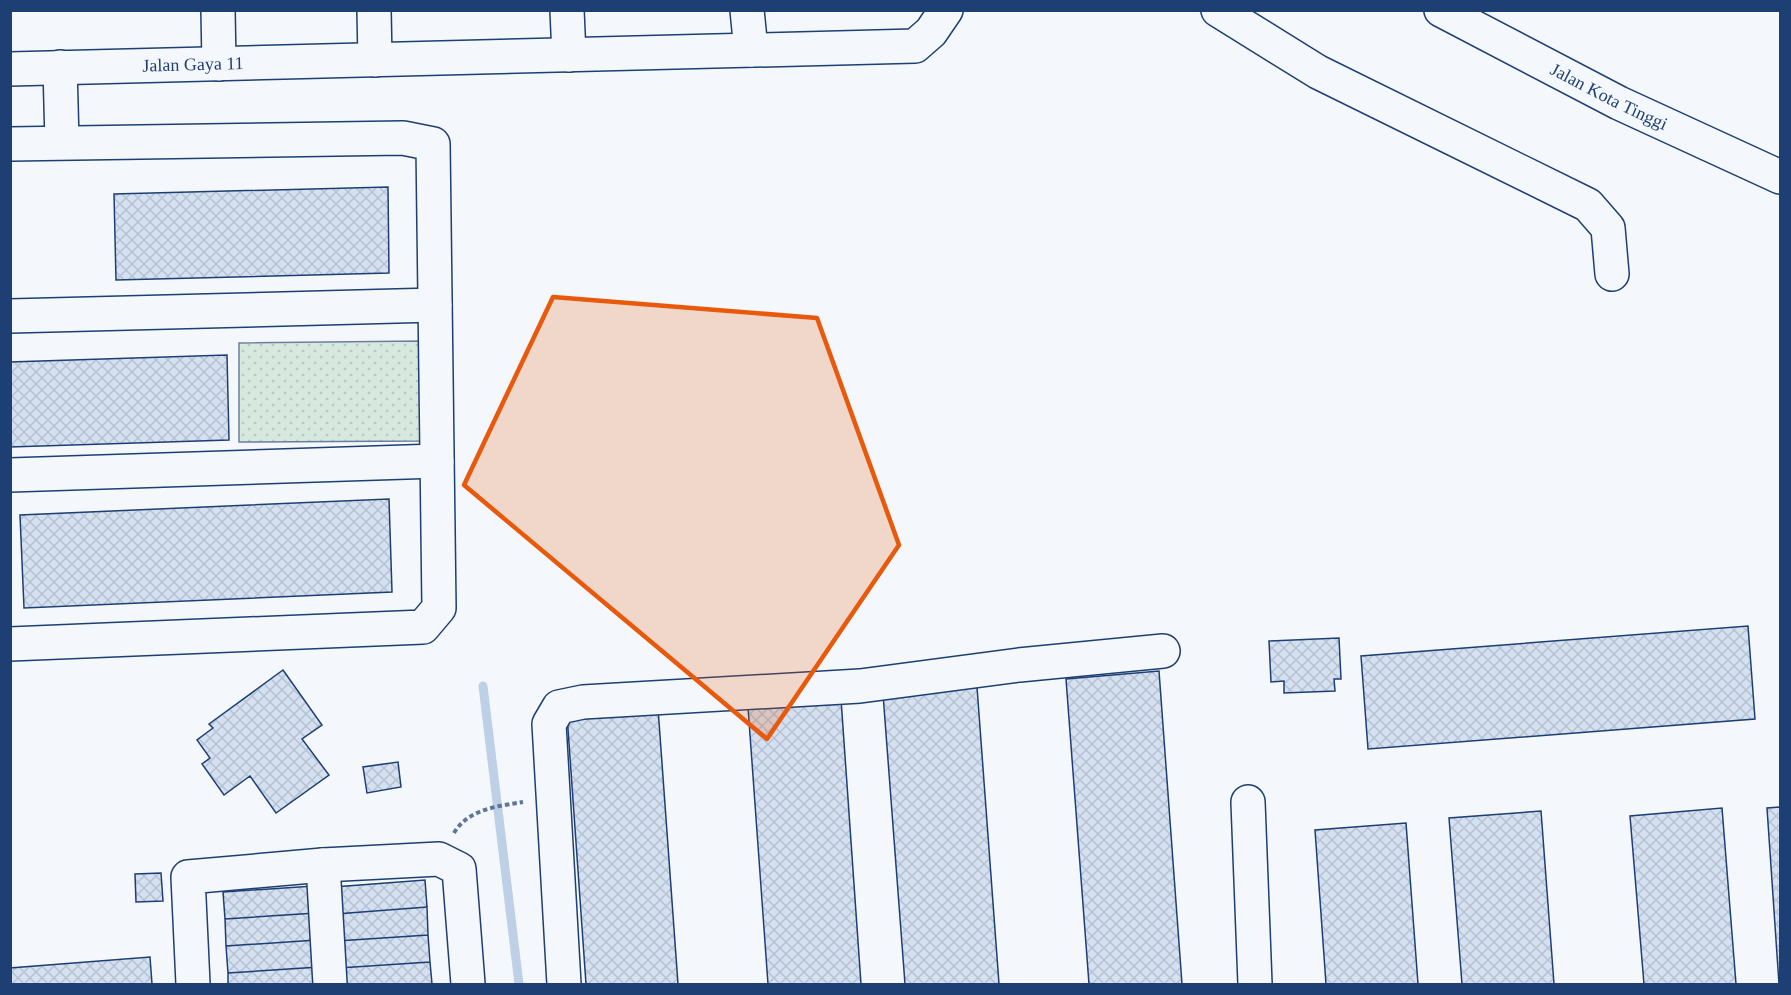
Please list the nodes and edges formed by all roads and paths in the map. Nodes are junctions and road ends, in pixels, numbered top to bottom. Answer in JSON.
{"nodes":[{"id":1,"x":218,"y":10,"type":"edge"},
{"id":2,"x":374,"y":10,"type":"edge"},
{"id":3,"x":567,"y":10,"type":"edge"},
{"id":4,"x":747,"y":10,"type":"edge"},
{"id":5,"x":946,"y":10,"type":"edge"},
{"id":6,"x":1218,"y":10,"type":"edge"},
{"id":7,"x":1441,"y":10,"type":"edge"},
{"id":8,"x":751,"y":51,"type":"junction"},
{"id":9,"x":569,"y":55,"type":"junction"},
{"id":10,"x":375,"y":60,"type":"junction"},
{"id":11,"x":219,"y":64,"type":"junction"},
{"id":12,"x":60,"y":67,"type":"junction"},
{"id":13,"x":10,"y":69,"type":"edge"},
{"id":14,"x":62,"y":141,"type":"junction"},
{"id":15,"x":10,"y":144,"type":"edge"},
{"id":16,"x":1780,"y":177,"type":"edge"},
{"id":17,"x":1612,"y":274,"type":"dead end"},
{"id":18,"x":435,"y":305,"type":"junction"},
{"id":19,"x":10,"y":316,"type":"edge"},
{"id":20,"x":438,"y":461,"type":"junction"},
{"id":21,"x":10,"y":475,"type":"edge"},
{"id":22,"x":10,"y":644,"type":"edge"},
{"id":23,"x":1163,"y":651,"type":"dead end"},
{"id":24,"x":1248,"y":802,"type":"dead end"},
{"id":25,"x":510,"y":804,"type":"dead end"},
{"id":26,"x":439,"y":859,"type":"junction"},
{"id":27,"x":323,"y":865,"type":"junction"},
{"id":28,"x":193,"y":984,"type":"edge"},
{"id":29,"x":330,"y":984,"type":"edge"},
{"id":30,"x":468,"y":984,"type":"edge"},
{"id":31,"x":564,"y":984,"type":"edge"},
{"id":32,"x":1255,"y":984,"type":"edge"}],
"edges":[{"from":1,"to":11,"type":"main road"},
{"from":2,"to":10,"type":"main road"},
{"from":3,"to":9,"type":"main road"},
{"from":4,"to":8,"type":"main road"},
{"from":5,"to":8,"type":"main road","name":"Jalan Gaya 11"},
{"from":6,"to":17,"type":"main road"},
{"from":7,"to":16,"type":"main road","name":"Jalan Kota Tinggi"},
{"from":8,"to":9,"type":"main road","name":"Jalan Gaya 11"},
{"from":9,"to":10,"type":"main road","name":"Jalan Gaya 11"},
{"from":10,"to":11,"type":"main road","name":"Jalan Gaya 11"},
{"from":11,"to":12,"type":"main road","name":"Jalan Gaya 11"},
{"from":12,"to":13,"type":"main road","name":"Jalan Gaya 11"},
{"from":12,"to":14,"type":"main road"},
{"from":14,"to":15,"type":"main road"},
{"from":14,"to":18,"type":"main road"},
{"from":18,"to":19,"type":"main road"},
{"from":18,"to":20,"type":"main road"},
{"from":20,"to":21,"type":"main road"},
{"from":20,"to":22,"type":"main road"},
{"from":23,"to":31,"type":"main road"},
{"from":24,"to":32,"type":"main road"},
{"from":25,"to":26,"type":"path"},
{"from":26,"to":27,"type":"main road"},
{"from":26,"to":30,"type":"main road"},
{"from":27,"to":28,"type":"main road"},
{"from":27,"to":29,"type":"main road"}]}
